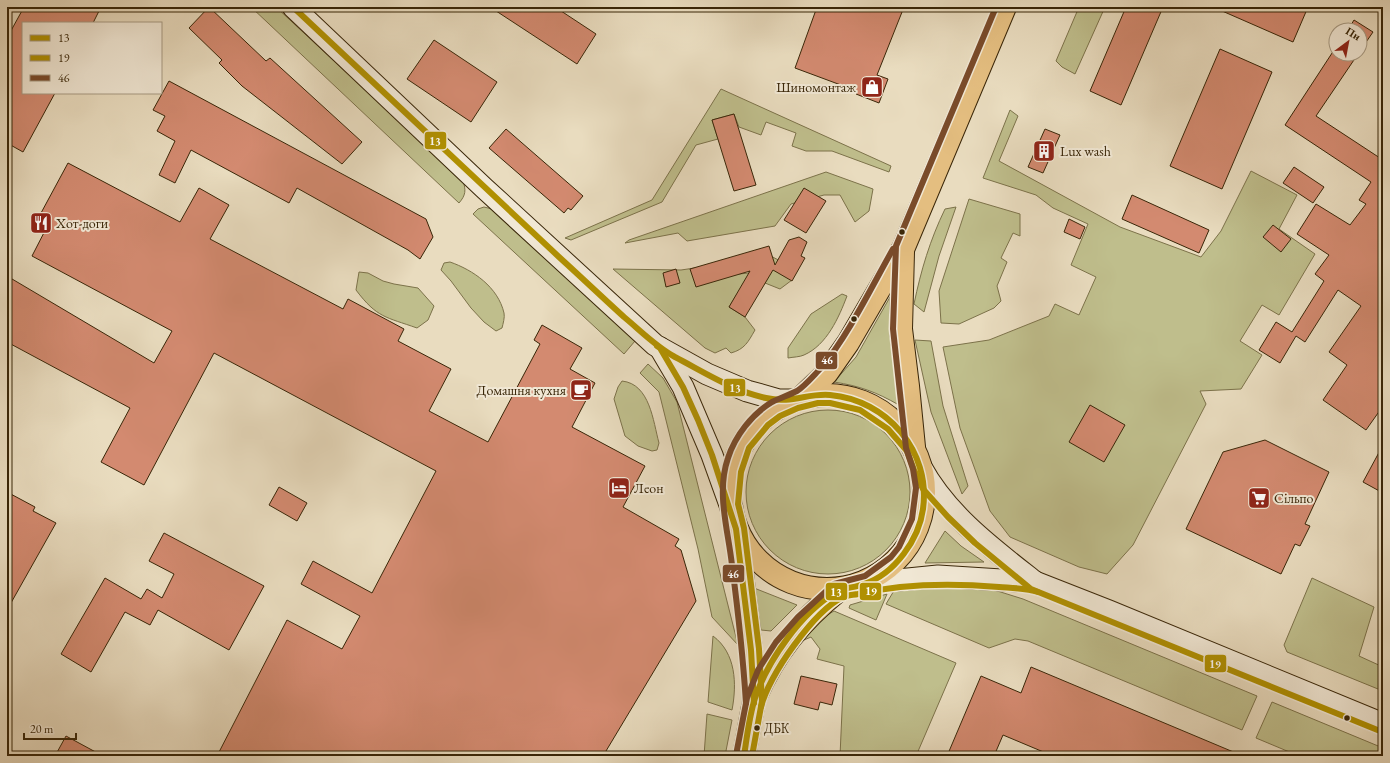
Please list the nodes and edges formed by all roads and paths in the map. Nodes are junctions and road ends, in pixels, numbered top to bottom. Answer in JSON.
{"nodes":[{"id":1,"x":294,"y":7,"type":"edge"},
{"id":2,"x":1005,"y":7,"type":"edge"},
{"id":3,"x":904,"y":247,"type":"junction"},
{"id":4,"x":660,"y":348,"type":"junction"},
{"id":5,"x":799,"y":399,"type":"junction"},
{"id":6,"x":914,"y":447,"type":"junction"},
{"id":7,"x":921,"y":467,"type":"junction"},
{"id":8,"x":730,"y":505,"type":"junction"},
{"id":9,"x":736,"y":529,"type":"junction"},
{"id":10,"x":1035,"y":582,"type":"junction"},
{"id":11,"x":868,"y":583,"type":"junction"},
{"id":12,"x":839,"y":590,"type":"junction"},
{"id":13,"x":754,"y":701,"type":"junction"},
{"id":14,"x":1383,"y":724,"type":"edge"},
{"id":15,"x":744,"y":756,"type":"edge"}],
"edges":[{"from":1,"to":4,"type":"main road"},
{"from":2,"to":3,"type":"main road"},
{"from":3,"to":5,"type":"main road"},
{"from":3,"to":6,"type":"main road"},
{"from":4,"to":5,"type":"main road"},
{"from":4,"to":8,"type":"main road"},
{"from":5,"to":6,"type":"main road"},
{"from":5,"to":8,"type":"main road"},
{"from":6,"to":7,"type":"main road"},
{"from":7,"to":10,"type":"main road"},
{"from":7,"to":11,"type":"main road"},
{"from":8,"to":9,"type":"main road"},
{"from":9,"to":12,"type":"main road"},
{"from":9,"to":13,"type":"main road"},
{"from":10,"to":11,"type":"main road"},
{"from":10,"to":14,"type":"main road"},
{"from":11,"to":12,"type":"main road"},
{"from":12,"to":13,"type":"main road"},
{"from":13,"to":15,"type":"main road"}]}
